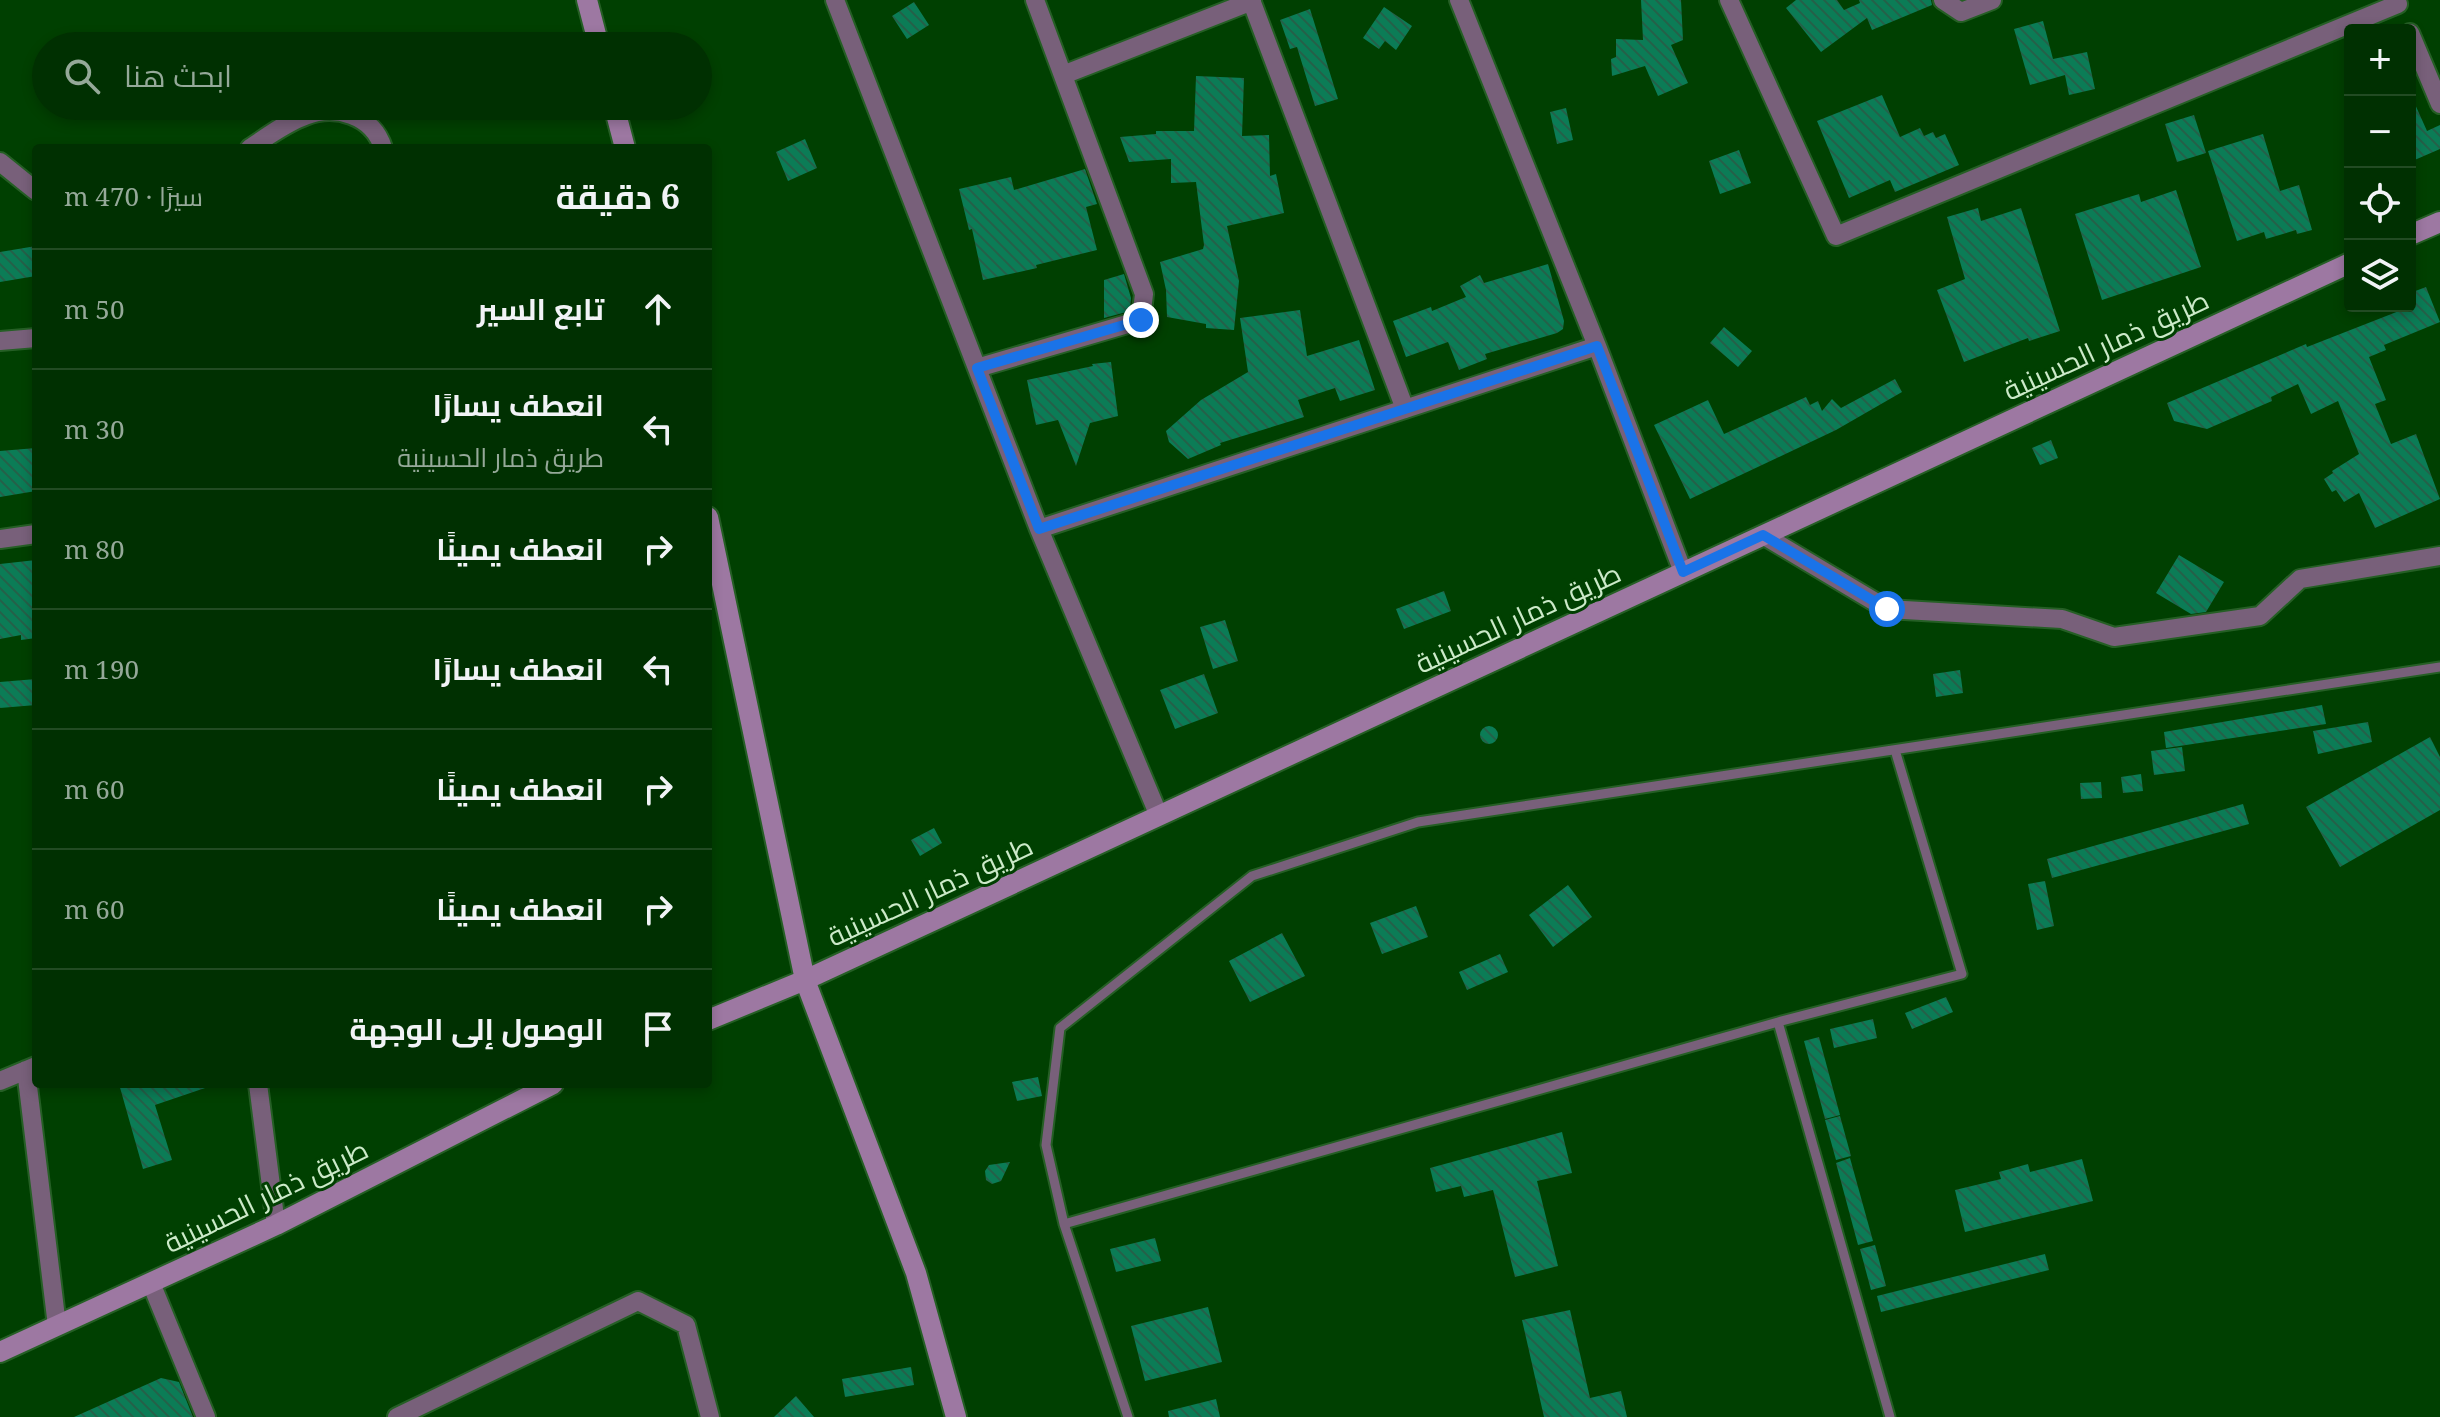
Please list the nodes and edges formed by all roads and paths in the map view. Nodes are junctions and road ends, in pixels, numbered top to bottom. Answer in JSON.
{"nodes":[{"id":1,"x":587,"y":0,"type":"edge"},
{"id":2,"x":835,"y":0,"type":"edge"},
{"id":3,"x":1035,"y":0,"type":"edge"},
{"id":4,"x":1729,"y":0,"type":"edge"},
{"id":5,"x":1943,"y":0,"type":"edge"},
{"id":6,"x":1992,"y":0,"type":"edge"},
{"id":7,"x":1251,"y":1,"type":"edge"},
{"id":8,"x":1462,"y":1,"type":"edge"},
{"id":9,"x":2397,"y":2,"type":"edge"},
{"id":10,"x":2406,"y":24,"type":"edge"},
{"id":11,"x":595,"y":32,"type":"edge"},
{"id":12,"x":2416,"y":48,"type":"edge"},
{"id":13,"x":1063,"y":75,"type":"junction"},
{"id":14,"x":2440,"y":104,"type":"edge"},
{"id":15,"x":296,"y":120,"type":"edge"},
{"id":16,"x":361,"y":120,"type":"edge"},
{"id":17,"x":618,"y":120,"type":"edge"},
{"id":18,"x":257,"y":144,"type":"edge"},
{"id":19,"x":382,"y":144,"type":"edge"},
{"id":20,"x":624,"y":144,"type":"edge"},
{"id":21,"x":0,"y":162,"type":"edge"},
{"id":22,"x":32,"y":188,"type":"edge"},
{"id":23,"x":2440,"y":222,"type":"edge"},
{"id":24,"x":2416,"y":232,"type":"edge"},
{"id":25,"x":2344,"y":266,"type":"edge"},
{"id":26,"x":32,"y":338,"type":"edge"},
{"id":27,"x":0,"y":341,"type":"edge"},
{"id":28,"x":1597,"y":346,"type":"junction"},
{"id":29,"x":977,"y":368,"type":"junction"},
{"id":30,"x":1405,"y":409,"type":"junction"},
{"id":31,"x":1039,"y":529,"type":"junction"},
{"id":32,"x":32,"y":535,"type":"edge"},
{"id":33,"x":1763,"y":535,"type":"junction"},
{"id":34,"x":712,"y":536,"type":"edge"},
{"id":35,"x":0,"y":539,"type":"edge"},
{"id":36,"x":2440,"y":556,"type":"edge"},
{"id":37,"x":1683,"y":572,"type":"junction"},
{"id":38,"x":2440,"y":667,"type":"edge"},
{"id":39,"x":1895,"y":750,"type":"junction"},
{"id":40,"x":1159,"y":816,"type":"junction"},
{"id":41,"x":805,"y":980,"type":"junction"},
{"id":42,"x":712,"y":1018,"type":"edge"},
{"id":43,"x":1778,"y":1022,"type":"junction"},
{"id":44,"x":31,"y":1068,"type":"edge"},
{"id":45,"x":0,"y":1081,"type":"edge"},
{"id":46,"x":33,"y":1088,"type":"edge"},
{"id":47,"x":259,"y":1088,"type":"edge"},
{"id":48,"x":544,"y":1088,"type":"edge"},
{"id":49,"x":1064,"y":1224,"type":"junction"},
{"id":50,"x":276,"y":1225,"type":"junction"},
{"id":51,"x":151,"y":1283,"type":"junction"},
{"id":52,"x":57,"y":1326,"type":"junction"},
{"id":53,"x":0,"y":1352,"type":"edge"},
{"id":54,"x":206,"y":1417,"type":"edge"},
{"id":55,"x":397,"y":1417,"type":"edge"},
{"id":56,"x":710,"y":1417,"type":"edge"},
{"id":57,"x":956,"y":1417,"type":"edge"},
{"id":58,"x":1128,"y":1417,"type":"edge"},
{"id":59,"x":1890,"y":1417,"type":"edge"}],
"edges":[{"from":1,"to":11,"type":"main road"},
{"from":2,"to":29,"type":"street"},
{"from":3,"to":13,"type":"street"},
{"from":4,"to":9,"type":"street"},
{"from":5,"to":6,"type":"street"},
{"from":7,"to":13,"type":"street"},
{"from":7,"to":30,"type":"street"},
{"from":8,"to":28,"type":"street"},
{"from":9,"to":10,"type":"street"},
{"from":12,"to":14,"type":"street"},
{"from":13,"to":29,"type":"street"},
{"from":15,"to":18,"type":"street"},
{"from":16,"to":19,"type":"street"},
{"from":17,"to":20,"type":"main road"},
{"from":21,"to":22,"type":"street"},
{"from":23,"to":24,"type":"main road"},
{"from":25,"to":33,"type":"main road","name":"طريق ذمار الحسينية"},
{"from":26,"to":27,"type":"street"},
{"from":28,"to":30,"type":"street"},
{"from":28,"to":37,"type":"street"},
{"from":29,"to":31,"type":"street"},
{"from":30,"to":31,"type":"street"},
{"from":31,"to":40,"type":"street"},
{"from":32,"to":35,"type":"street"},
{"from":33,"to":36,"type":"street"},
{"from":33,"to":37,"type":"main road","name":"طريق ذمار الحسينية"},
{"from":34,"to":41,"type":"main road"},
{"from":37,"to":40,"type":"main road","name":"طريق ذمار الحسينية"},
{"from":38,"to":39,"type":"lane"},
{"from":39,"to":43,"type":"lane"},
{"from":39,"to":49,"type":"lane"},
{"from":40,"to":41,"type":"main road","name":"طريق ذمار الحسينية"},
{"from":41,"to":42,"type":"main road","name":"طريق ذمار الحسينية"},
{"from":41,"to":57,"type":"main road"},
{"from":43,"to":49,"type":"lane"},
{"from":43,"to":59,"type":"lane"},
{"from":44,"to":45,"type":"street"},
{"from":46,"to":52,"type":"street"},
{"from":47,"to":50,"type":"street"},
{"from":48,"to":50,"type":"main road","name":"طريق ذمار الحسينية"},
{"from":49,"to":58,"type":"lane"},
{"from":50,"to":51,"type":"main road","name":"طريق ذمار الحسينية"},
{"from":51,"to":52,"type":"main road","name":"طريق ذمار الحسينية"},
{"from":51,"to":54,"type":"street"},
{"from":52,"to":53,"type":"main road","name":"طريق ذمار الحسينية"},
{"from":55,"to":56,"type":"street"}]}
